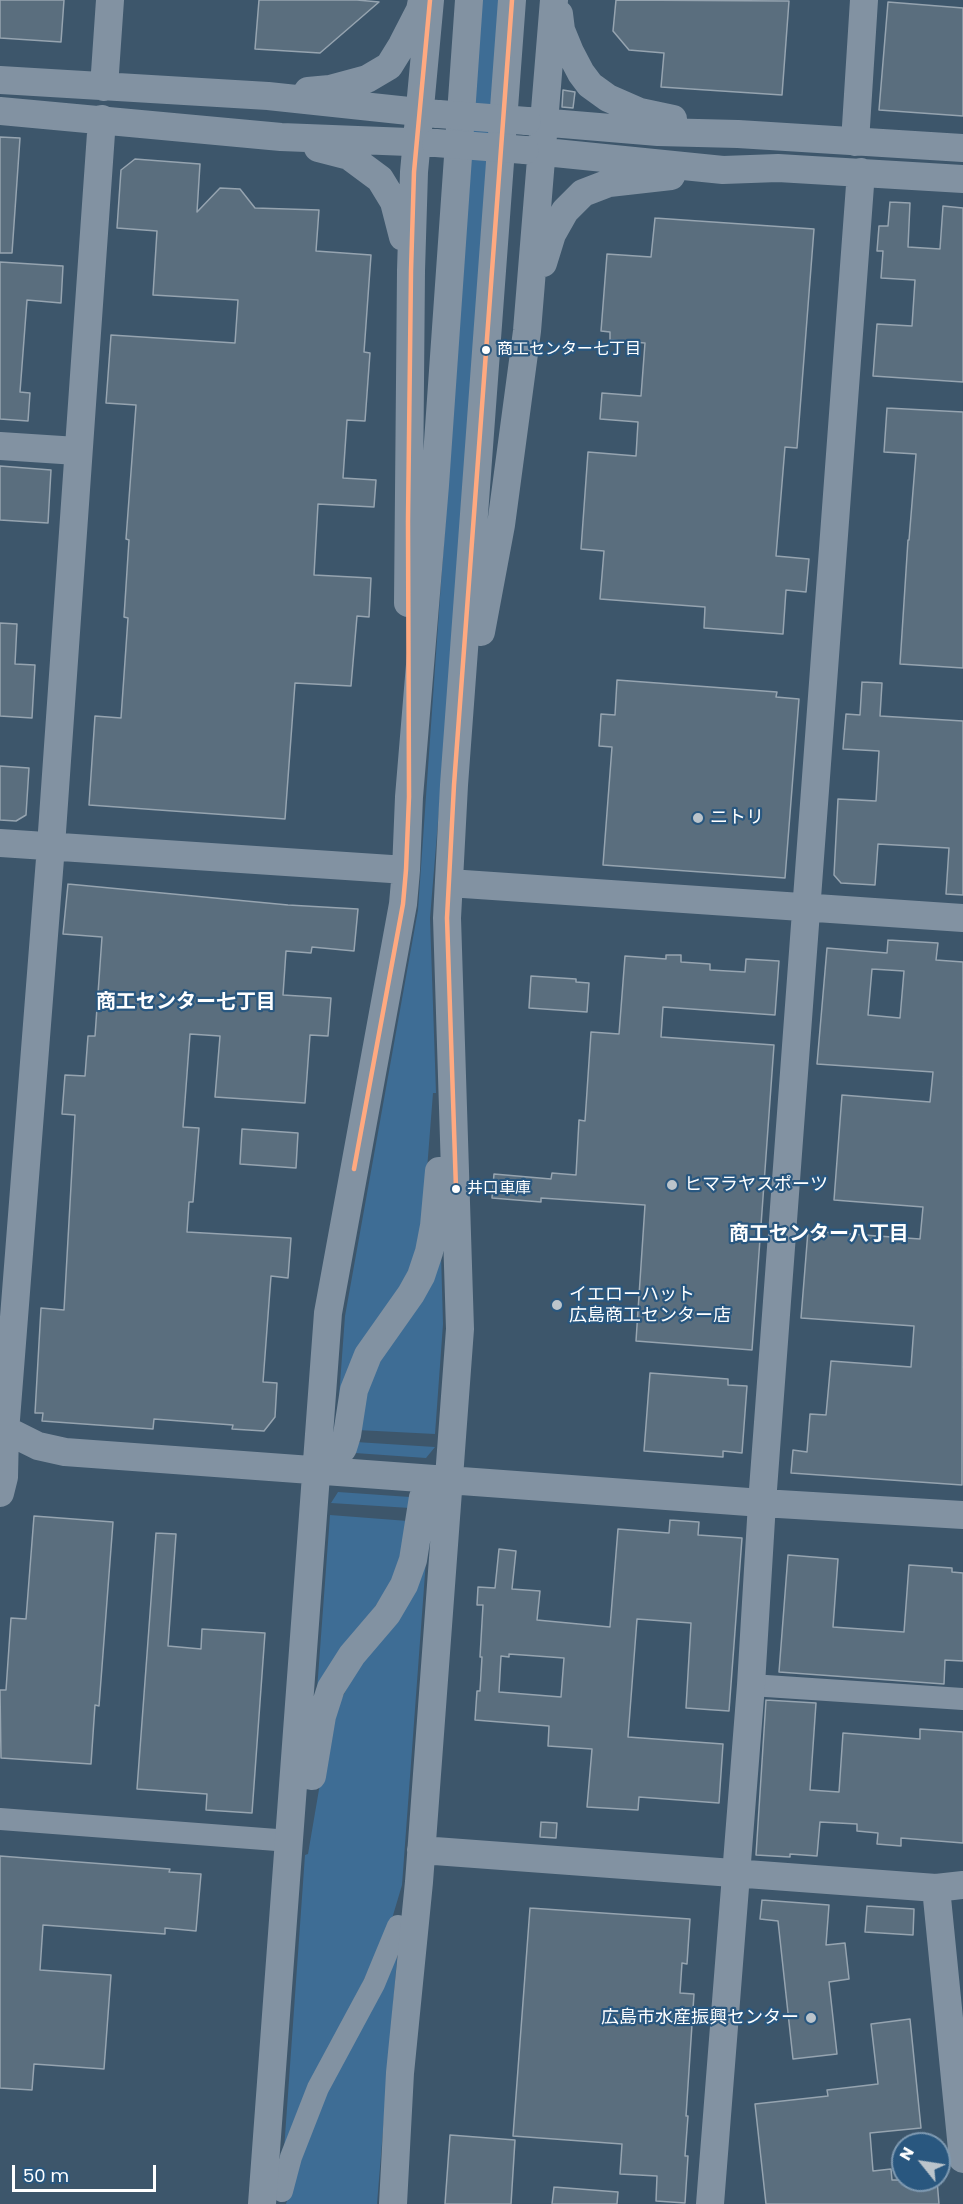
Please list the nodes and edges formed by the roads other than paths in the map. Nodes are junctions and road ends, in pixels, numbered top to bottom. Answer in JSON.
{"nodes":[{"id":1,"x":110,"y":0,"type":"edge"},
{"id":2,"x":422,"y":0,"type":"edge"},
{"id":3,"x":430,"y":0,"type":"edge"},
{"id":4,"x":469,"y":0,"type":"edge"},
{"id":5,"x":512,"y":0,"type":"edge"},
{"id":6,"x":555,"y":0,"type":"edge"},
{"id":7,"x":864,"y":0,"type":"edge"},
{"id":8,"x":0,"y":80,"type":"edge"},
{"id":9,"x":104,"y":87,"type":"junction"},
{"id":10,"x":268,"y":96,"type":"junction"},
{"id":11,"x":0,"y":111,"type":"edge"},
{"id":12,"x":429,"y":113,"type":"junction"},
{"id":13,"x":102,"y":119,"type":"junction"},
{"id":14,"x":535,"y":122,"type":"junction"},
{"id":15,"x":738,"y":134,"type":"junction"},
{"id":16,"x":281,"y":137,"type":"junction"},
{"id":17,"x":426,"y":142,"type":"junction"},
{"id":18,"x":855,"y":142,"type":"junction"},
{"id":19,"x":963,"y":148,"type":"edge"},
{"id":20,"x":533,"y":150,"type":"junction"},
{"id":21,"x":723,"y":170,"type":"junction"},
{"id":22,"x":861,"y":172,"type":"junction"},
{"id":23,"x":963,"y":179,"type":"edge"},
{"id":24,"x":411,"y":271,"type":"junction"},
{"id":25,"x":527,"y":331,"type":"junction"},
{"id":26,"x":0,"y":446,"type":"edge"},
{"id":27,"x":77,"y":452,"type":"junction"},
{"id":28,"x":454,"y":785,"type":"junction"},
{"id":29,"x":409,"y":797,"type":"junction"},
{"id":30,"x":0,"y":843,"type":"edge"},
{"id":31,"x":51,"y":846,"type":"junction"},
{"id":32,"x":406,"y":870,"type":"junction"},
{"id":33,"x":449,"y":883,"type":"junction"},
{"id":34,"x":806,"y":909,"type":"junction"},
{"id":35,"x":963,"y":918,"type":"edge"},
{"id":36,"x":451,"y":1051,"type":"junction"},
{"id":37,"x":2,"y":1429,"type":"edge"},
{"id":38,"x":317,"y":1470,"type":"junction"},
{"id":39,"x":449,"y":1481,"type":"junction"},
{"id":40,"x":0,"y":1493,"type":"edge"},
{"id":41,"x":762,"y":1503,"type":"junction"},
{"id":42,"x":963,"y":1515,"type":"edge"},
{"id":43,"x":751,"y":1685,"type":"junction"},
{"id":44,"x":963,"y":1699,"type":"edge"},
{"id":45,"x":0,"y":1819,"type":"edge"},
{"id":46,"x":290,"y":1841,"type":"junction"},
{"id":47,"x":421,"y":1850,"type":"junction"},
{"id":48,"x":735,"y":1873,"type":"junction"},
{"id":49,"x":949,"y":1886,"type":"edge"},
{"id":50,"x":398,"y":1926,"type":"dead end"},
{"id":51,"x":963,"y":2159,"type":"edge"},
{"id":52,"x":272,"y":2197,"type":"edge"},
{"id":53,"x":393,"y":2204,"type":"edge"},
{"id":54,"x":710,"y":2204,"type":"edge"}],
"edges":[{"from":1,"to":9,"type":"street"},
{"from":2,"to":10,"type":"street"},
{"from":3,"to":12,"type":"street"},
{"from":4,"to":29,"type":"street"},
{"from":5,"to":28,"type":"street"},
{"from":6,"to":14,"type":"street"},
{"from":6,"to":15,"type":"street"},
{"from":7,"to":18,"type":"street"},
{"from":8,"to":9,"type":"street"},
{"from":9,"to":10,"type":"street"},
{"from":10,"to":12,"type":"street"},
{"from":11,"to":13,"type":"street"},
{"from":12,"to":14,"type":"street","bridge":true},
{"from":12,"to":17,"type":"street"},
{"from":13,"to":16,"type":"street"},
{"from":13,"to":27,"type":"street"},
{"from":14,"to":15,"type":"street"},
{"from":14,"to":20,"type":"street"},
{"from":15,"to":18,"type":"street"},
{"from":16,"to":17,"type":"street"},
{"from":16,"to":24,"type":"street"},
{"from":17,"to":20,"type":"street","bridge":true},
{"from":17,"to":24,"type":"street"},
{"from":18,"to":19,"type":"street"},
{"from":20,"to":21,"type":"street"},
{"from":20,"to":25,"type":"street"},
{"from":21,"to":22,"type":"street"},
{"from":21,"to":25,"type":"street"},
{"from":22,"to":23,"type":"street"},
{"from":22,"to":34,"type":"street"},
{"from":24,"to":29,"type":"street"},
{"from":25,"to":28,"type":"street"},
{"from":26,"to":27,"type":"street"},
{"from":27,"to":31,"type":"street"},
{"from":28,"to":33,"type":"street"},
{"from":29,"to":32,"type":"street"},
{"from":30,"to":31,"type":"street"},
{"from":31,"to":32,"type":"street"},
{"from":31,"to":37,"type":"street"},
{"from":32,"to":38,"type":"street"},
{"from":33,"to":34,"type":"street"},
{"from":33,"to":36,"type":"street"},
{"from":34,"to":35,"type":"street"},
{"from":34,"to":41,"type":"street"},
{"from":36,"to":38,"type":"street"},
{"from":36,"to":39,"type":"street"},
{"from":37,"to":38,"type":"street"},
{"from":37,"to":40,"type":"street"},
{"from":38,"to":39,"type":"street"},
{"from":38,"to":46,"type":"street"},
{"from":39,"to":41,"type":"street"},
{"from":39,"to":46,"type":"street"},
{"from":39,"to":47,"type":"street"},
{"from":41,"to":42,"type":"street"},
{"from":41,"to":43,"type":"street"},
{"from":43,"to":44,"type":"street"},
{"from":43,"to":48,"type":"street"},
{"from":45,"to":46,"type":"street"},
{"from":46,"to":52,"type":"street"},
{"from":47,"to":48,"type":"street"},
{"from":47,"to":53,"type":"street"},
{"from":48,"to":49,"type":"street"},
{"from":48,"to":54,"type":"street"},
{"from":49,"to":51,"type":"street"},
{"from":50,"to":52,"type":"street"}]}
